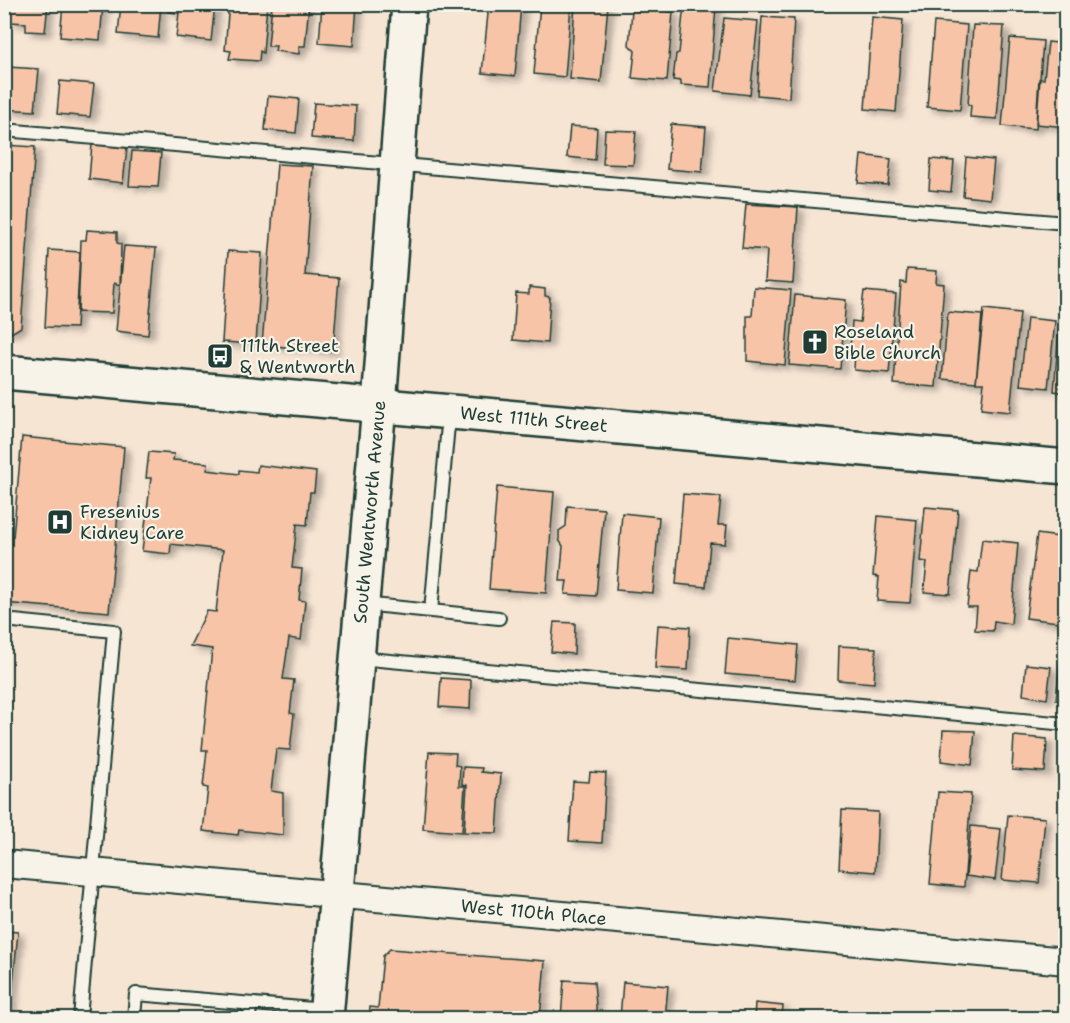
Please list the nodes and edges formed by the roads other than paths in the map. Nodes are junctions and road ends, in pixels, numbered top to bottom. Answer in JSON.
{"nodes":[{"id":1,"x":409,"y":4,"type":"edge"},
{"id":2,"x":4,"y":130,"type":"edge"},
{"id":3,"x":397,"y":165,"type":"junction"},
{"id":4,"x":1065,"y":223,"type":"edge"},
{"id":5,"x":4,"y":372,"type":"edge"},
{"id":6,"x":379,"y":405,"type":"junction"},
{"id":7,"x":449,"y":412,"type":"junction"},
{"id":8,"x":1065,"y":467,"type":"edge"},
{"id":9,"x":362,"y":604,"type":"junction"},
{"id":10,"x":431,"y":611,"type":"junction"},
{"id":11,"x":499,"y":618,"type":"dead end"},
{"id":12,"x":4,"y":620,"type":"edge"},
{"id":13,"x":357,"y":658,"type":"junction"},
{"id":14,"x":1065,"y":724,"type":"edge"},
{"id":15,"x":4,"y":864,"type":"edge"},
{"id":16,"x":93,"y":872,"type":"junction"},
{"id":17,"x":337,"y":894,"type":"junction"},
{"id":18,"x":1065,"y":961,"type":"edge"},
{"id":19,"x":250,"y":1004,"type":"junction"},
{"id":20,"x":326,"y":1014,"type":"edge"},
{"id":21,"x":80,"y":1018,"type":"edge"},
{"id":22,"x":134,"y":1018,"type":"edge"},
{"id":23,"x":249,"y":1018,"type":"edge"}],
"edges":[{"from":1,"to":3,"type":"main road","name":"South Wentworth Avenue"},
{"from":2,"to":3,"type":"lane"},
{"from":3,"to":4,"type":"lane"},
{"from":3,"to":6,"type":"main road","name":"South Wentworth Avenue"},
{"from":5,"to":6,"type":"main road","name":"West 111th Street"},
{"from":6,"to":7,"type":"main road","name":"West 111th Street"},
{"from":6,"to":9,"type":"main road","name":"South Wentworth Avenue"},
{"from":7,"to":8,"type":"main road","name":"West 111th Street"},
{"from":7,"to":10,"type":"lane"},
{"from":9,"to":10,"type":"lane"},
{"from":9,"to":13,"type":"main road","name":"South Wentworth Avenue"},
{"from":10,"to":11,"type":"lane"},
{"from":12,"to":16,"type":"lane"},
{"from":13,"to":14,"type":"lane"},
{"from":13,"to":17,"type":"main road","name":"South Wentworth Avenue"},
{"from":15,"to":16,"type":"street","name":"West 110th Place"},
{"from":16,"to":17,"type":"street","name":"West 110th Place"},
{"from":16,"to":21,"type":"lane"},
{"from":17,"to":18,"type":"street","name":"West 110th Place"},
{"from":17,"to":20,"type":"main road","name":"South Wentworth Avenue"},
{"from":19,"to":20,"type":"lane"},
{"from":19,"to":22,"type":"lane"},
{"from":19,"to":23,"type":"lane"}]}
